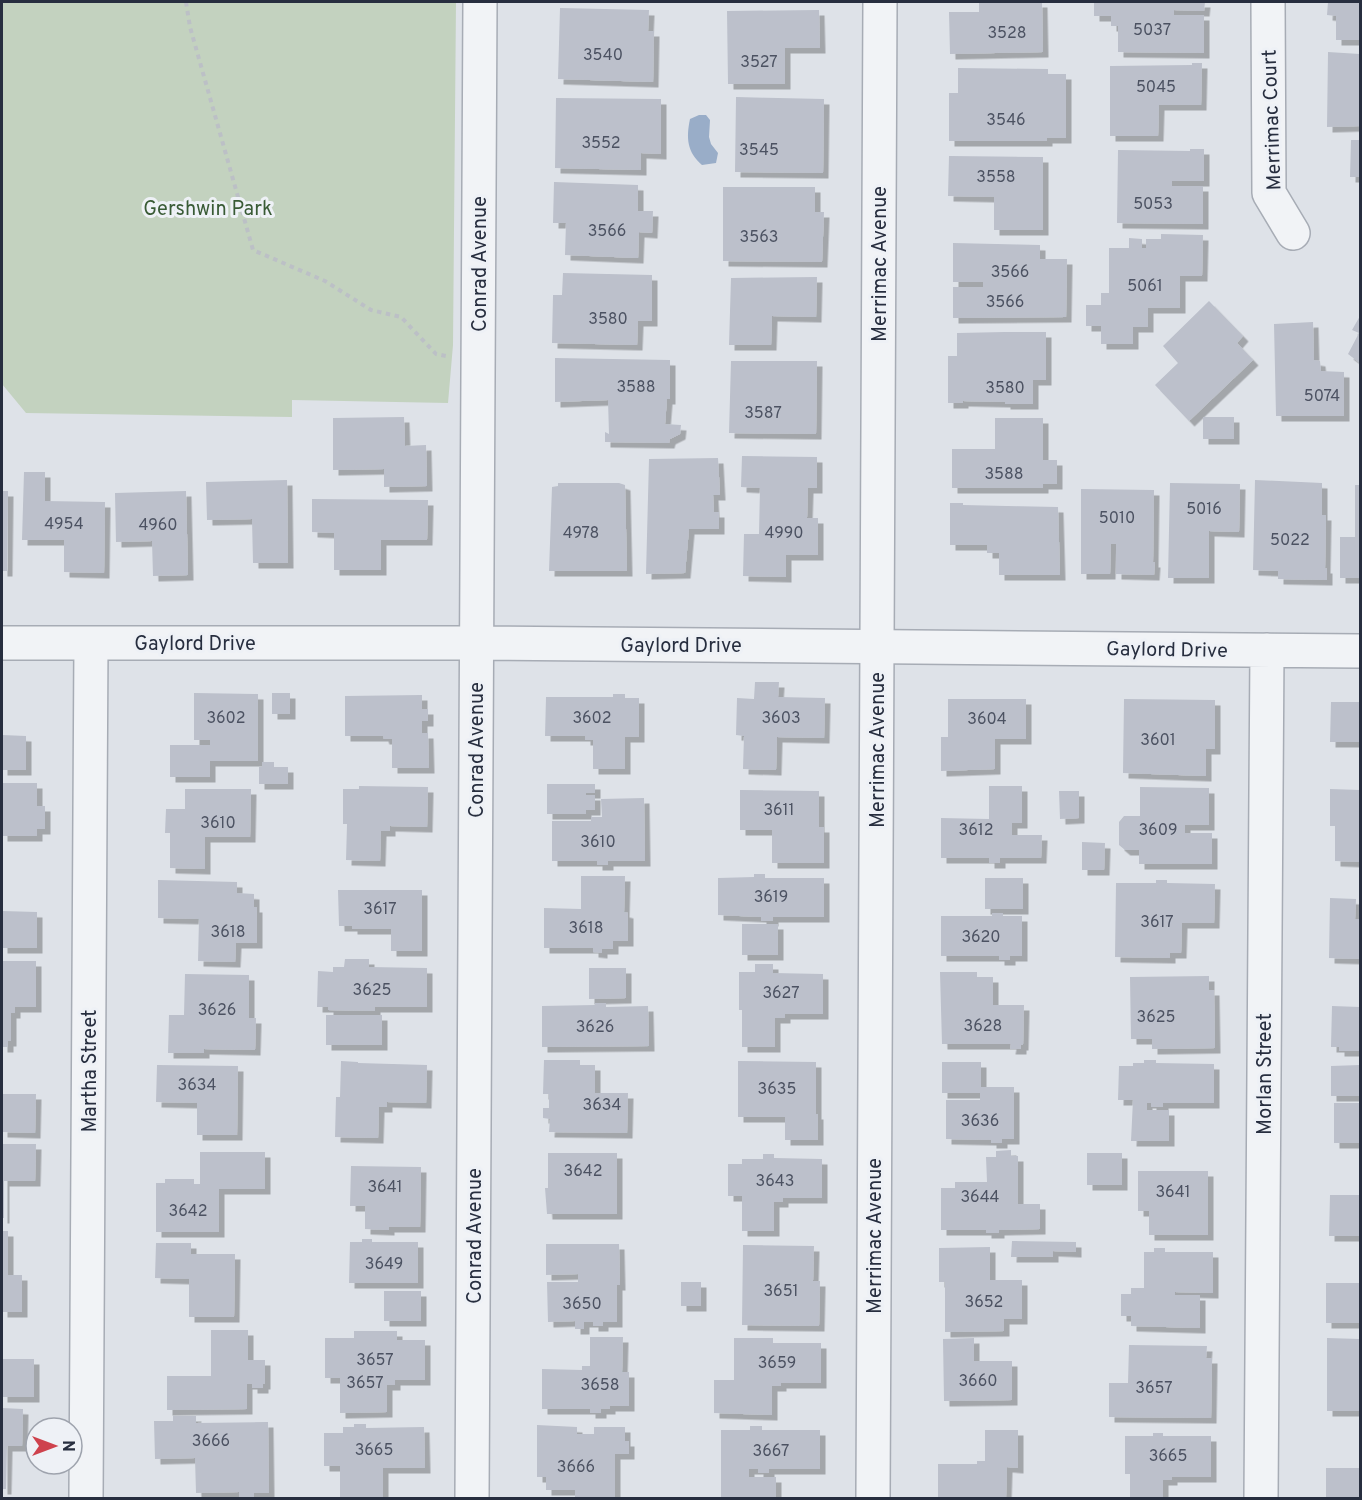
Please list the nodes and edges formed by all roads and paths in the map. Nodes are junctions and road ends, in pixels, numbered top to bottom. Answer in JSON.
{"nodes":[{"id":1,"x":186,"y":2,"type":"edge"},
{"id":2,"x":480,"y":2,"type":"edge"},
{"id":3,"x":880,"y":2,"type":"edge"},
{"id":4,"x":1268,"y":2,"type":"edge"},
{"id":5,"x":1293,"y":233,"type":"dead end"},
{"id":6,"x":478,"y":362,"type":"junction"},
{"id":7,"x":2,"y":643,"type":"edge"},
{"id":8,"x":92,"y":643,"type":"junction"},
{"id":9,"x":477,"y":643,"type":"junction"},
{"id":10,"x":877,"y":646,"type":"junction"},
{"id":11,"x":1267,"y":650,"type":"junction"},
{"id":12,"x":1360,"y":651,"type":"edge"},
{"id":13,"x":86,"y":1498,"type":"edge"},
{"id":14,"x":472,"y":1498,"type":"edge"},
{"id":15,"x":873,"y":1498,"type":"edge"},
{"id":16,"x":1261,"y":1498,"type":"edge"}],
"edges":[{"from":1,"to":6,"type":"path"},
{"from":2,"to":6,"type":"street","name":"Conrad Avenue"},
{"from":3,"to":10,"type":"street","name":"Merrimac Avenue"},
{"from":4,"to":5,"type":"street","name":"Merrimac Court"},
{"from":6,"to":9,"type":"street","name":"Conrad Avenue"},
{"from":7,"to":8,"type":"street","name":"Gaylord Drive"},
{"from":8,"to":9,"type":"street","name":"Gaylord Drive"},
{"from":8,"to":13,"type":"street","name":"Martha Street"},
{"from":9,"to":10,"type":"street","name":"Gaylord Drive"},
{"from":9,"to":14,"type":"street","name":"Conrad Avenue"},
{"from":10,"to":11,"type":"street","name":"Gaylord Drive"},
{"from":10,"to":15,"type":"street","name":"Merrimac Avenue"},
{"from":11,"to":12,"type":"street","name":"Gaylord Drive"},
{"from":11,"to":16,"type":"street","name":"Morlan Street"}]}
